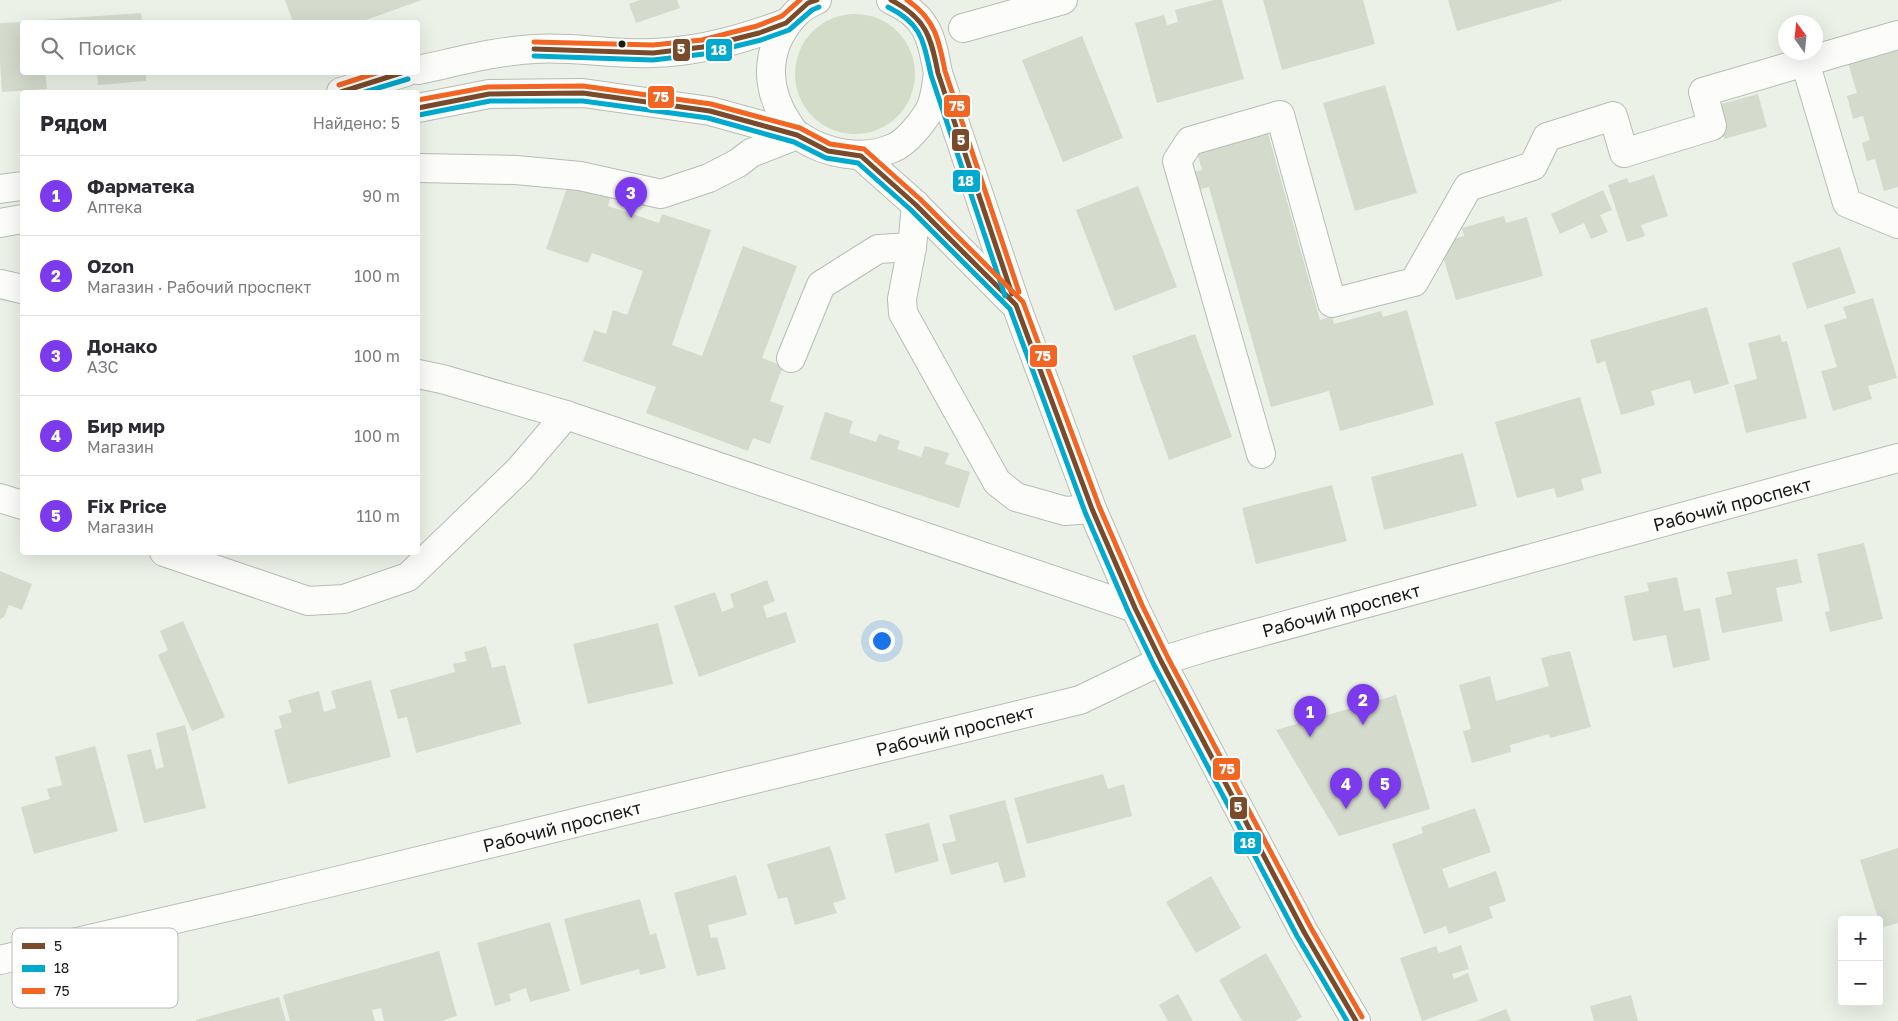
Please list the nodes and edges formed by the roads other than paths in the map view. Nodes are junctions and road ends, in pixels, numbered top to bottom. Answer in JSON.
{"nodes":[{"id":1,"x":891,"y":0,"type":"edge"},
{"id":2,"x":922,"y":0,"type":"edge"},
{"id":3,"x":1063,"y":0,"type":"edge"},
{"id":4,"x":811,"y":1,"type":"edge"},
{"id":5,"x":786,"y":23,"type":"junction"},
{"id":6,"x":963,"y":28,"type":"dead end"},
{"id":7,"x":1898,"y":35,"type":"edge"},
{"id":8,"x":931,"y":38,"type":"junction"},
{"id":9,"x":1805,"y":62,"type":"junction"},
{"id":10,"x":420,"y":70,"type":"edge"},
{"id":11,"x":938,"y":73,"type":"junction"},
{"id":12,"x":396,"y":75,"type":"edge"},
{"id":13,"x":348,"y":90,"type":"edge"},
{"id":14,"x":420,"y":108,"type":"edge"},
{"id":15,"x":797,"y":135,"type":"junction"},
{"id":16,"x":861,"y":156,"type":"junction"},
{"id":17,"x":420,"y":168,"type":"edge"},
{"id":18,"x":20,"y":186,"type":"edge"},
{"id":19,"x":0,"y":189,"type":"edge"},
{"id":20,"x":916,"y":206,"type":"junction"},
{"id":21,"x":20,"y":220,"type":"edge"},
{"id":22,"x":0,"y":223,"type":"edge"},
{"id":23,"x":1898,"y":224,"type":"edge"},
{"id":24,"x":912,"y":247,"type":"junction"},
{"id":25,"x":0,"y":284,"type":"edge"},
{"id":26,"x":20,"y":289,"type":"edge"},
{"id":27,"x":1016,"y":305,"type":"junction"},
{"id":28,"x":791,"y":358,"type":"dead end"},
{"id":29,"x":420,"y":374,"type":"edge"},
{"id":30,"x":566,"y":416,"type":"junction"},
{"id":31,"x":1261,"y":454,"type":"dead end"},
{"id":32,"x":1898,"y":458,"type":"edge"},
{"id":33,"x":0,"y":498,"type":"edge"},
{"id":34,"x":20,"y":504,"type":"edge"},
{"id":35,"x":1092,"y":509,"type":"junction"},
{"id":36,"x":173,"y":555,"type":"edge"},
{"id":37,"x":1135,"y":608,"type":"junction"},
{"id":38,"x":1161,"y":661,"type":"junction"},
{"id":39,"x":137,"y":928,"type":"edge"},
{"id":40,"x":1356,"y":1021,"type":"edge"}],
"edges":[{"from":1,"to":8,"type":"main road"},
{"from":2,"to":8,"type":"main road"},
{"from":3,"to":6,"type":"main road"},
{"from":4,"to":5,"type":"main road"},
{"from":5,"to":10,"type":"main road"},
{"from":5,"to":15,"type":"main road"},
{"from":7,"to":9,"type":"main road"},
{"from":8,"to":11,"type":"main road"},
{"from":9,"to":23,"type":"main road"},
{"from":9,"to":31,"type":"main road"},
{"from":11,"to":16,"type":"main road"},
{"from":11,"to":27,"type":"main road"},
{"from":12,"to":13,"type":"main road"},
{"from":14,"to":15,"type":"main road"},
{"from":15,"to":16,"type":"main road"},
{"from":15,"to":17,"type":"main road"},
{"from":16,"to":20,"type":"main road"},
{"from":18,"to":19,"type":"main road"},
{"from":20,"to":24,"type":"main road"},
{"from":20,"to":27,"type":"main road"},
{"from":21,"to":22,"type":"main road"},
{"from":24,"to":28,"type":"main road"},
{"from":24,"to":35,"type":"main road"},
{"from":25,"to":26,"type":"main road"},
{"from":27,"to":35,"type":"main road"},
{"from":29,"to":30,"type":"main road"},
{"from":30,"to":36,"type":"main road"},
{"from":30,"to":37,"type":"main road"},
{"from":32,"to":38,"type":"main road","name":"Рабочий проспект"},
{"from":33,"to":34,"type":"main road"},
{"from":35,"to":37,"type":"main road"},
{"from":37,"to":38,"type":"main road"},
{"from":38,"to":39,"type":"main road","name":"Рабочий проспект"},
{"from":38,"to":40,"type":"main road"}]}
